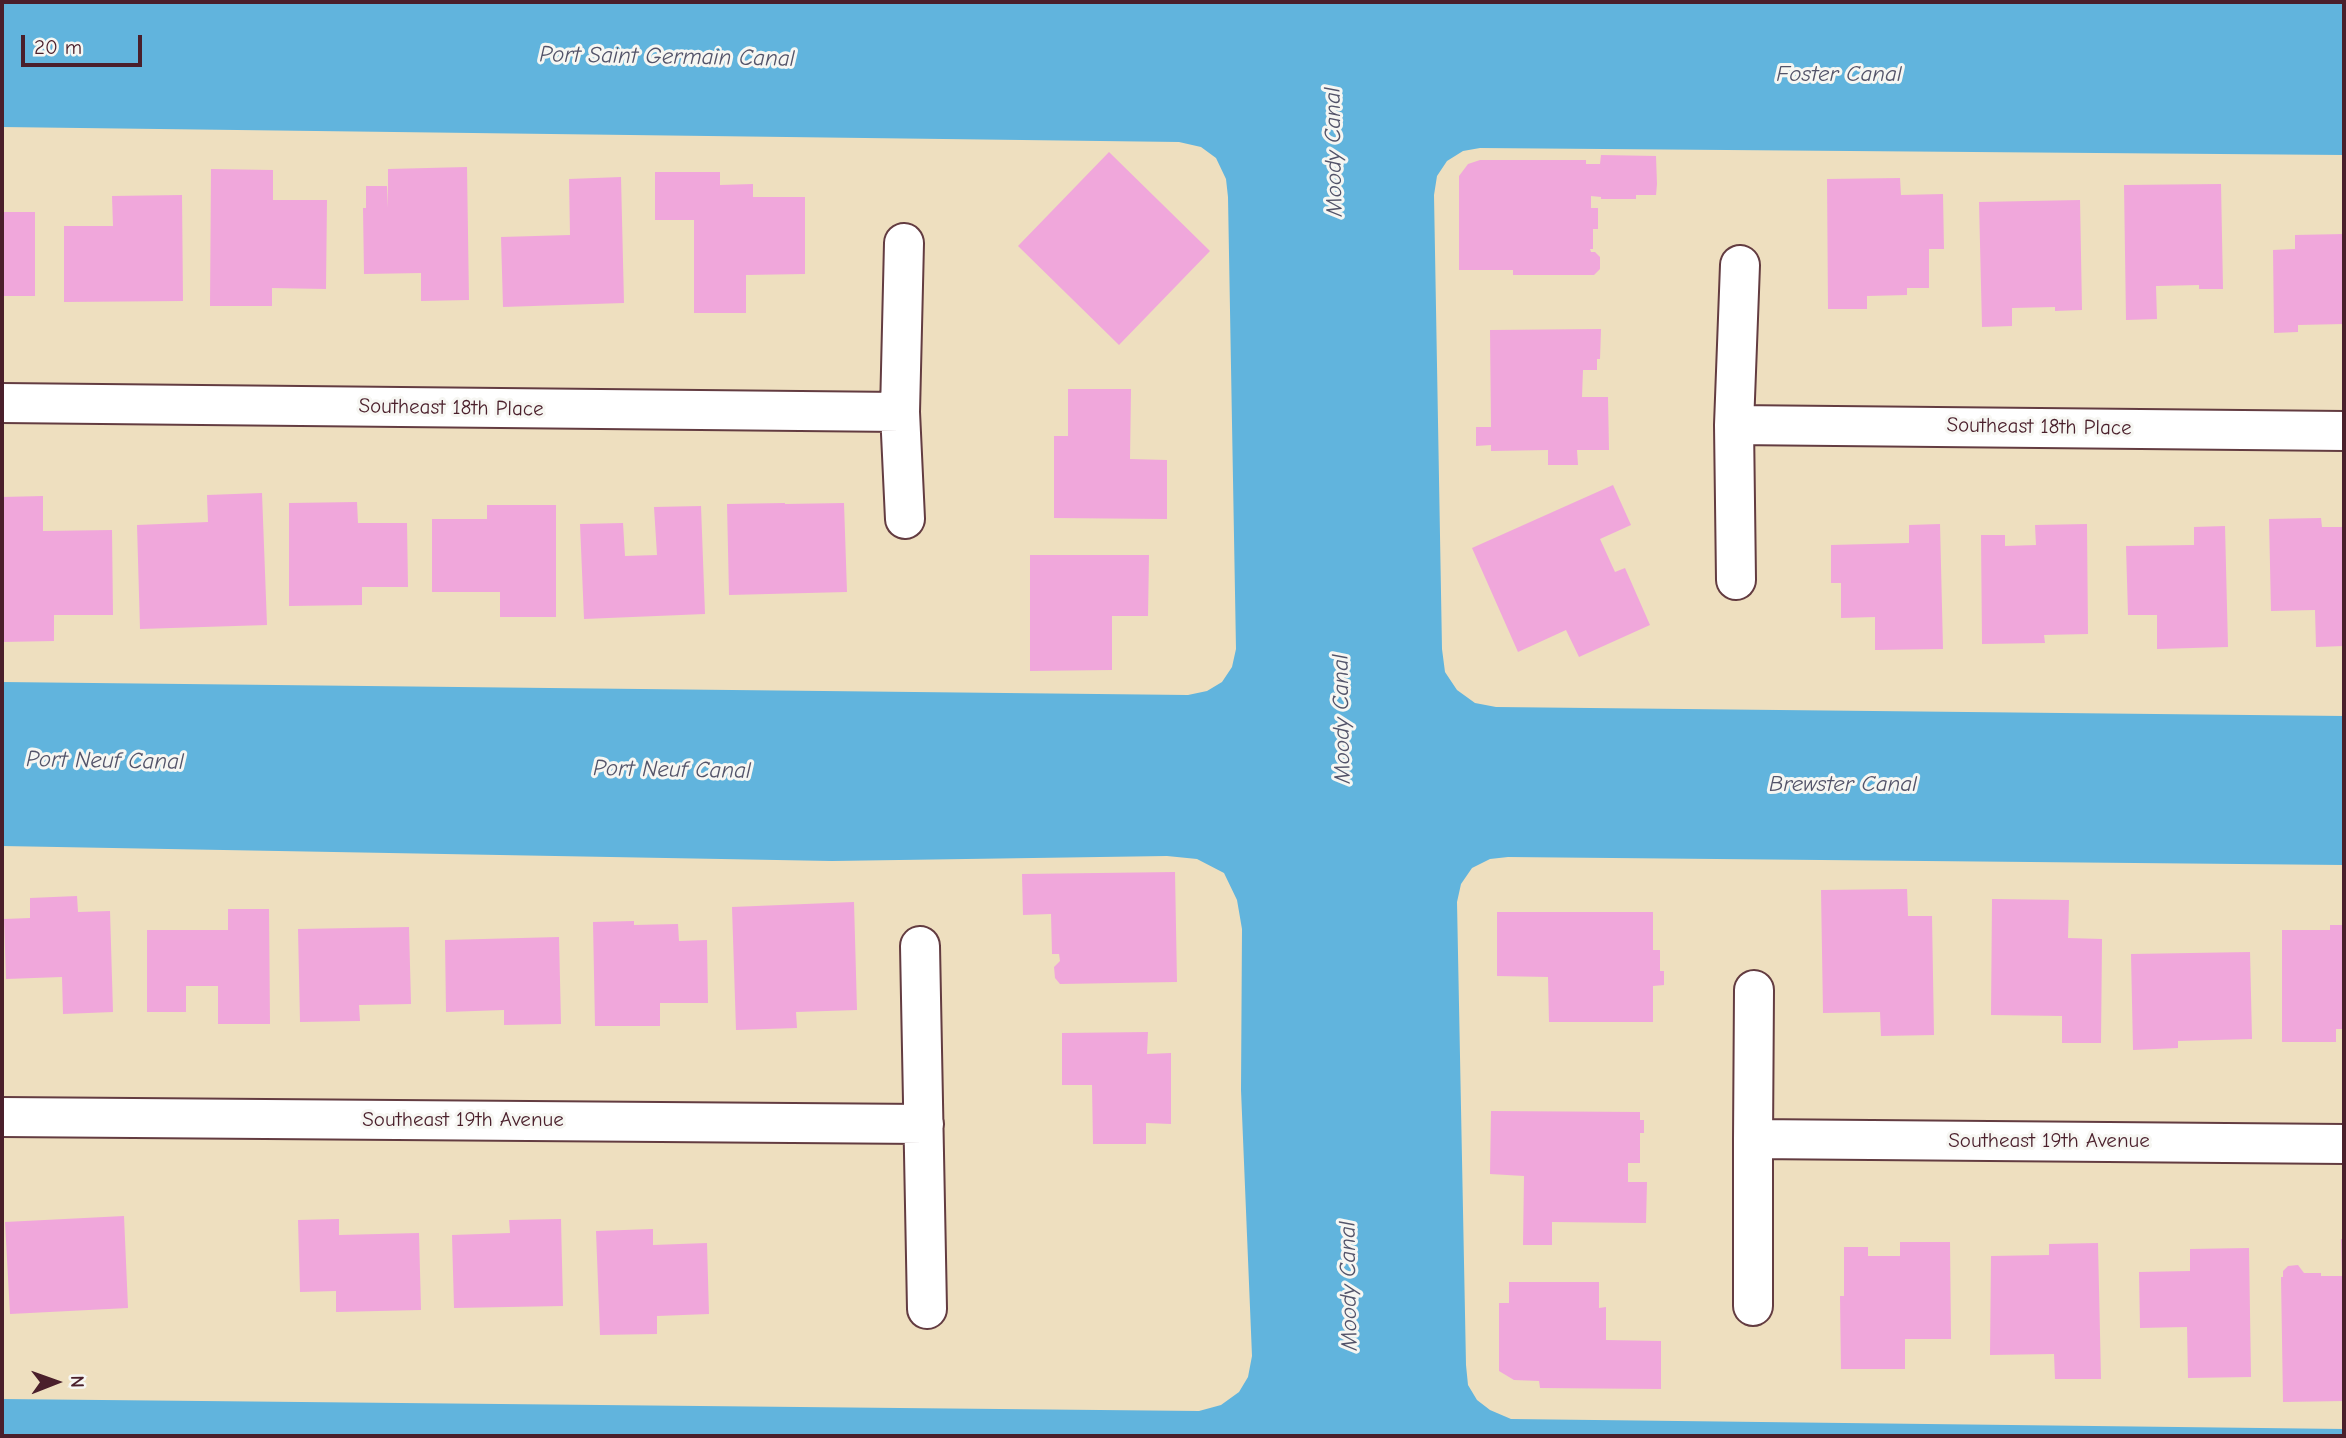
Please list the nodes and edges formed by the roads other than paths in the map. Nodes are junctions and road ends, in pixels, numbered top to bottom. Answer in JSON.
{"nodes":[{"id":1,"x":904,"y":243,"type":"dead end"},
{"id":2,"x":1740,"y":265,"type":"dead end"},
{"id":3,"x":2,"y":403,"type":"edge"},
{"id":4,"x":900,"y":412,"type":"junction"},
{"id":5,"x":1734,"y":425,"type":"junction"},
{"id":6,"x":2344,"y":431,"type":"edge"},
{"id":7,"x":905,"y":519,"type":"dead end"},
{"id":8,"x":1736,"y":580,"type":"dead end"},
{"id":9,"x":920,"y":946,"type":"dead end"},
{"id":10,"x":1754,"y":990,"type":"dead end"},
{"id":11,"x":2,"y":1116,"type":"edge"},
{"id":12,"x":923,"y":1124,"type":"junction"},
{"id":13,"x":1753,"y":1139,"type":"junction"},
{"id":14,"x":2344,"y":1144,"type":"edge"},
{"id":15,"x":1753,"y":1306,"type":"dead end"},
{"id":16,"x":927,"y":1309,"type":"dead end"}],
"edges":[{"from":1,"to":4,"type":"street"},
{"from":2,"to":5,"type":"street"},
{"from":3,"to":4,"type":"street","name":"Southeast 18th Place"},
{"from":4,"to":7,"type":"street"},
{"from":5,"to":6,"type":"street","name":"Southeast 18th Place"},
{"from":5,"to":8,"type":"street"},
{"from":9,"to":12,"type":"street"},
{"from":10,"to":13,"type":"street"},
{"from":11,"to":12,"type":"street","name":"Southeast 19th Avenue"},
{"from":12,"to":16,"type":"street"},
{"from":13,"to":14,"type":"street","name":"Southeast 19th Avenue"},
{"from":13,"to":15,"type":"street"}]}
